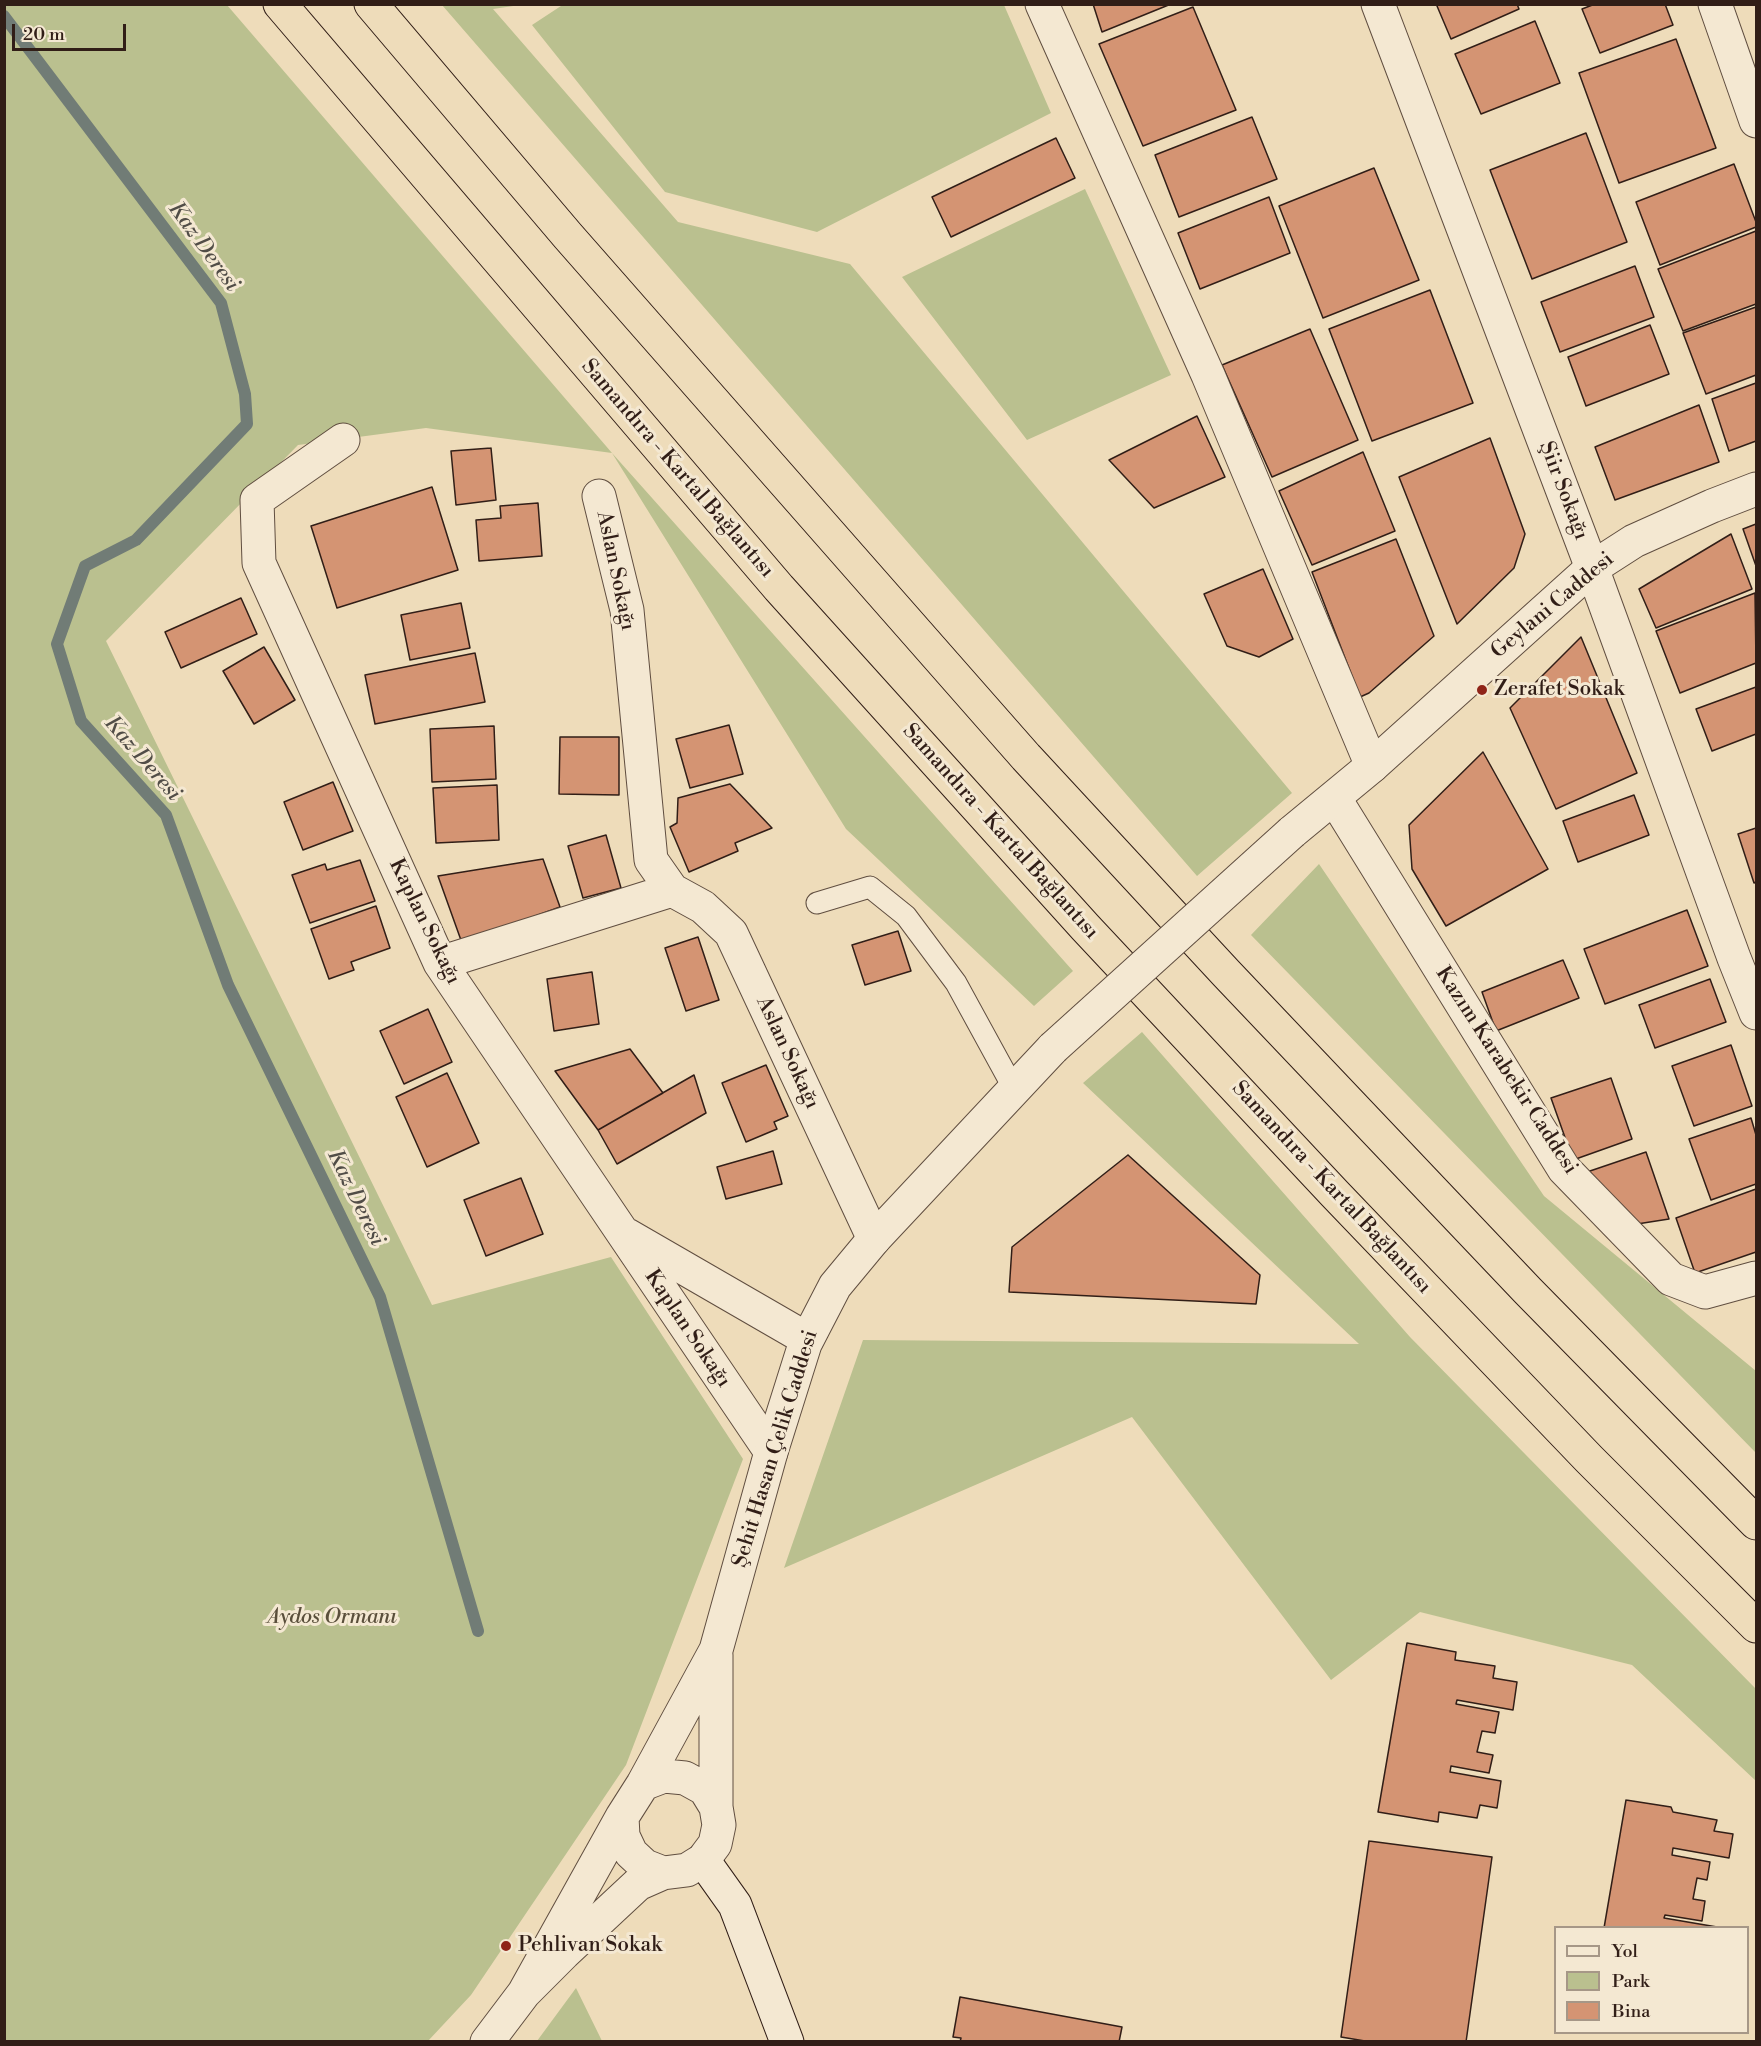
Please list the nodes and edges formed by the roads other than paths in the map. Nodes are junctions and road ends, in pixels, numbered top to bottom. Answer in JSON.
{"nodes":[{"id":1,"x":280,"y":4,"type":"edge"},
{"id":2,"x":371,"y":4,"type":"edge"},
{"id":3,"x":1042,"y":4,"type":"edge"},
{"id":4,"x":1378,"y":4,"type":"edge"},
{"id":5,"x":1715,"y":4,"type":"edge"},
{"id":6,"x":1756,"y":122,"type":"edge"},
{"id":7,"x":343,"y":440,"type":"dead end"},
{"id":8,"x":1756,"y":489,"type":"edge"},
{"id":9,"x":599,"y":496,"type":"dead end"},
{"id":10,"x":1592,"y":568,"type":"junction"},
{"id":11,"x":1372,"y":766,"type":"junction"},
{"id":12,"x":1335,"y":799,"type":"junction"},
{"id":13,"x":672,"y":890,"type":"junction"},
{"id":14,"x":817,"y":903,"type":"dead end"},
{"id":15,"x":440,"y":963,"type":"junction"},
{"id":16,"x":1756,"y":1013,"type":"edge"},
{"id":17,"x":1053,"y":1048,"type":"joint"},
{"id":18,"x":1014,"y":1089,"type":"junction"},
{"id":19,"x":619,"y":1230,"type":"junction"},
{"id":20,"x":874,"y":1239,"type":"junction"},
{"id":21,"x":1756,"y":1278,"type":"edge"},
{"id":22,"x":807,"y":1338,"type":"junction"},
{"id":23,"x":771,"y":1452,"type":"junction"},
{"id":24,"x":1756,"y":1523,"type":"edge"},
{"id":25,"x":1756,"y":1626,"type":"edge"},
{"id":26,"x":716,"y":1650,"type":"junction"},
{"id":27,"x":643,"y":1784,"type":"junction"},
{"id":28,"x":716,"y":1807,"type":"junction"},
{"id":29,"x":622,"y":1817,"type":"junction"},
{"id":30,"x":703,"y":1860,"type":"junction"},
{"id":31,"x":663,"y":1873,"type":"junction"},
{"id":32,"x":524,"y":1993,"type":"junction"},
{"id":33,"x":487,"y":2042,"type":"edge"},
{"id":34,"x":787,"y":2042,"type":"edge"}],
"edges":[{"from":1,"to":25,"type":"highway","name":"Samandıra - Kartal Bağlantısı"},
{"from":2,"to":24,"type":"highway"},
{"from":3,"to":11,"type":"street"},
{"from":4,"to":10,"type":"street","name":"Şiir Sokağı"},
{"from":5,"to":6,"type":"street"},
{"from":7,"to":15,"type":"street","name":"Kaplan Sokağı"},
{"from":8,"to":10,"type":"street","name":"Geylani Caddesi"},
{"from":9,"to":13,"type":"street","name":"Aslan Sokağı"},
{"from":10,"to":11,"type":"street","name":"Geylani Caddesi"},
{"from":10,"to":16,"type":"street","name":"Şiir Sokağı"},
{"from":11,"to":12,"type":"street","name":"Geylani Caddesi"},
{"from":12,"to":17,"type":"street","name":"Geylani Caddesi","bridge":true},
{"from":12,"to":21,"type":"street","name":"Kazım Karabekir Caddesi"},
{"from":13,"to":15,"type":"street"},
{"from":13,"to":20,"type":"street","name":"Aslan Sokağı"},
{"from":14,"to":18,"type":"lane"},
{"from":15,"to":19,"type":"street","name":"Kaplan Sokağı"},
{"from":17,"to":18,"type":"street","name":"Şehit Hasan Çelik Caddesi"},
{"from":18,"to":20,"type":"street","name":"Şehit Hasan Çelik Caddesi"},
{"from":19,"to":22,"type":"street"},
{"from":19,"to":23,"type":"street","name":"Kaplan Sokağı"},
{"from":20,"to":22,"type":"street","name":"Şehit Hasan Çelik Caddesi"},
{"from":22,"to":23,"type":"street","name":"Şehit Hasan Çelik Caddesi"},
{"from":23,"to":26,"type":"street","name":"Şehit Hasan Çelik Caddesi"},
{"from":26,"to":27,"type":"street","name":"Şehit Hasan Çelik Caddesi"},
{"from":26,"to":28,"type":"street","name":"Şehit Hasan Çelik Caddesi"},
{"from":27,"to":28,"type":"street"},
{"from":27,"to":29,"type":"street","name":"Şehit Hasan Çelik Caddesi"},
{"from":28,"to":30,"type":"street","name":"Şehit Hasan Çelik Caddesi"},
{"from":29,"to":31,"type":"street"},
{"from":29,"to":32,"type":"street","name":"Şehit Hasan Çelik Caddesi"},
{"from":30,"to":31,"type":"street","name":"Şehit Hasan Çelik Caddesi"},
{"from":30,"to":34,"type":"street"},
{"from":31,"to":32,"type":"street","name":"Şehit Hasan Çelik Caddesi"},
{"from":32,"to":33,"type":"street","name":"Şehit Hasan Çelik Caddesi"}]}
